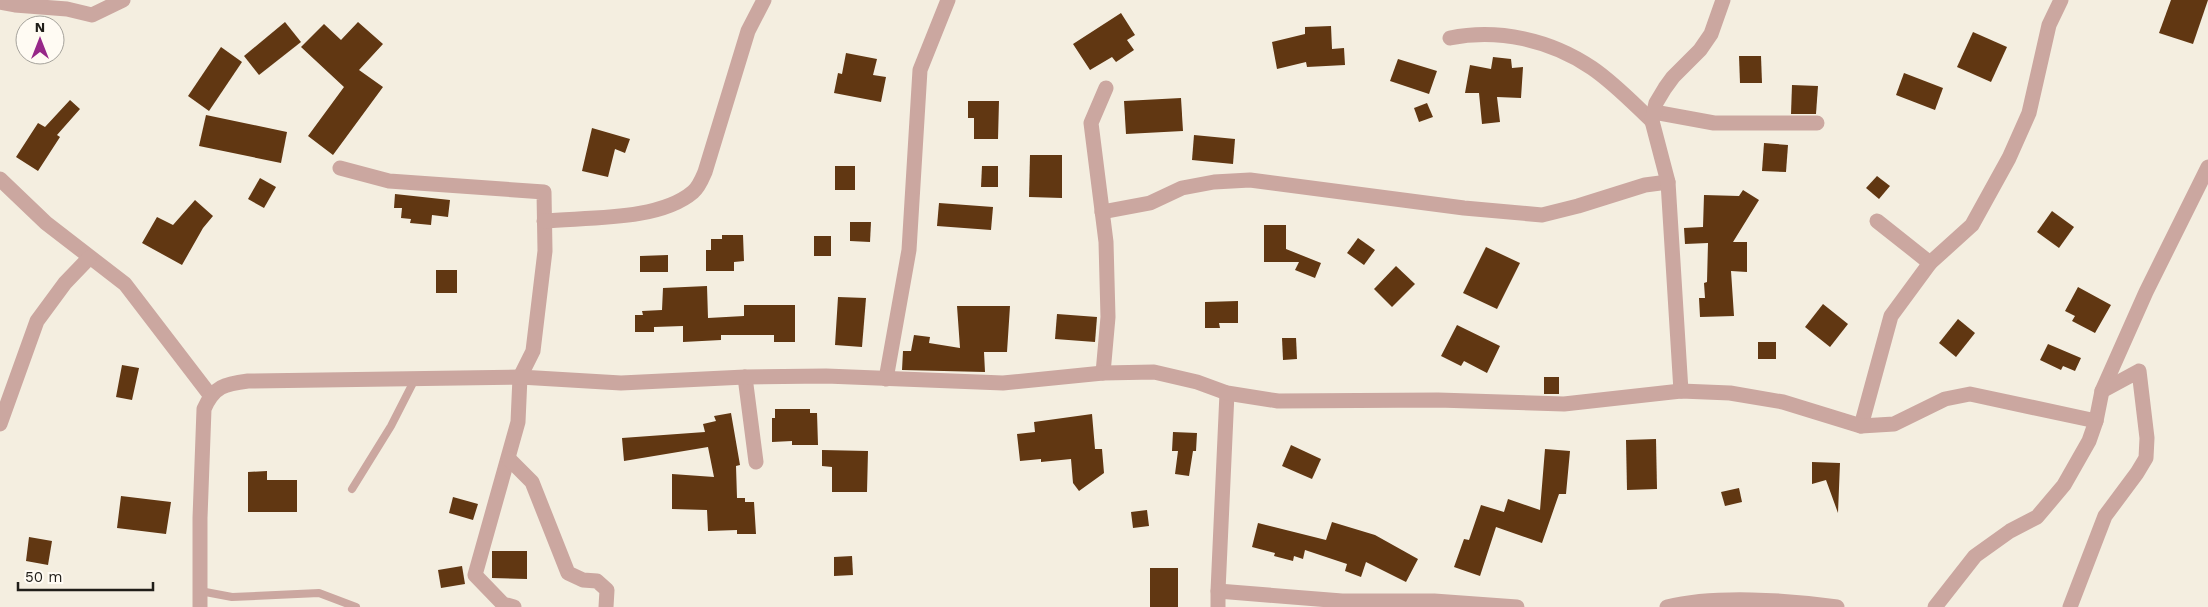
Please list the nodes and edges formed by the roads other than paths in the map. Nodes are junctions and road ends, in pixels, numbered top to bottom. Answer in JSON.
{"nodes":[{"id":1,"x":123,"y":0,"type":"edge"},
{"id":2,"x":764,"y":0,"type":"edge"},
{"id":3,"x":948,"y":0,"type":"edge"},
{"id":4,"x":1723,"y":0,"type":"edge"},
{"id":5,"x":2061,"y":0,"type":"edge"},
{"id":6,"x":0,"y":2,"type":"edge"},
{"id":7,"x":1450,"y":38,"type":"dead end"},
{"id":8,"x":1106,"y":88,"type":"dead end"},
{"id":9,"x":1653,"y":117,"type":"junction"},
{"id":10,"x":1817,"y":123,"type":"dead end"},
{"id":11,"x":2208,"y":167,"type":"edge"},
{"id":12,"x":340,"y":168,"type":"dead end"},
{"id":13,"x":0,"y":179,"type":"edge"},
{"id":14,"x":1668,"y":182,"type":"junction"},
{"id":15,"x":1102,"y":212,"type":"junction"},
{"id":16,"x":544,"y":221,"type":"junction"},
{"id":17,"x":1877,"y":221,"type":"dead end"},
{"id":18,"x":89,"y":258,"type":"junction"},
{"id":19,"x":1930,"y":263,"type":"junction"},
{"id":20,"x":1103,"y":373,"type":"junction"},
{"id":21,"x":520,"y":377,"type":"junction"},
{"id":22,"x":745,"y":377,"type":"junction"},
{"id":23,"x":415,"y":379,"type":"junction"},
{"id":24,"x":886,"y":379,"type":"junction"},
{"id":25,"x":1681,"y":391,"type":"junction"},
{"id":26,"x":2102,"y":391,"type":"junction"},
{"id":27,"x":1227,"y":393,"type":"junction"},
{"id":28,"x":210,"y":395,"type":"junction"},
{"id":29,"x":2096,"y":422,"type":"junction"},
{"id":30,"x":0,"y":424,"type":"edge"},
{"id":31,"x":1861,"y":426,"type":"junction"},
{"id":32,"x":509,"y":459,"type":"junction"},
{"id":33,"x":756,"y":462,"type":"dead end"},
{"id":34,"x":352,"y":489,"type":"dead end"},
{"id":35,"x":200,"y":591,"type":"junction"},
{"id":36,"x":1218,"y":591,"type":"junction"},
{"id":37,"x":200,"y":607,"type":"edge"},
{"id":38,"x":356,"y":607,"type":"edge"},
{"id":39,"x":514,"y":607,"type":"edge"},
{"id":40,"x":606,"y":607,"type":"edge"},
{"id":41,"x":1218,"y":607,"type":"edge"},
{"id":42,"x":1517,"y":607,"type":"edge"},
{"id":43,"x":1667,"y":607,"type":"edge"},
{"id":44,"x":1837,"y":607,"type":"edge"},
{"id":45,"x":1935,"y":607,"type":"edge"},
{"id":46,"x":2070,"y":607,"type":"edge"}],
"edges":[{"from":1,"to":6,"type":"street"},
{"from":2,"to":16,"type":"street"},
{"from":3,"to":24,"type":"street"},
{"from":4,"to":9,"type":"street"},
{"from":5,"to":19,"type":"street"},
{"from":7,"to":9,"type":"street"},
{"from":8,"to":15,"type":"street"},
{"from":9,"to":10,"type":"street"},
{"from":9,"to":14,"type":"street"},
{"from":11,"to":26,"type":"street"},
{"from":12,"to":16,"type":"street"},
{"from":13,"to":18,"type":"street"},
{"from":14,"to":15,"type":"street"},
{"from":14,"to":25,"type":"street"},
{"from":15,"to":20,"type":"street"},
{"from":16,"to":21,"type":"street"},
{"from":17,"to":19,"type":"street"},
{"from":18,"to":28,"type":"street"},
{"from":18,"to":30,"type":"street"},
{"from":19,"to":31,"type":"street"},
{"from":20,"to":24,"type":"street"},
{"from":20,"to":27,"type":"street"},
{"from":21,"to":22,"type":"street"},
{"from":21,"to":23,"type":"street"},
{"from":21,"to":32,"type":"street"},
{"from":22,"to":24,"type":"street"},
{"from":22,"to":33,"type":"street"},
{"from":23,"to":28,"type":"street"},
{"from":23,"to":34,"type":"lane"},
{"from":25,"to":27,"type":"street"},
{"from":25,"to":31,"type":"street"},
{"from":26,"to":29,"type":"street"},
{"from":26,"to":46,"type":"street"},
{"from":27,"to":36,"type":"street"},
{"from":28,"to":35,"type":"street"},
{"from":29,"to":31,"type":"street"},
{"from":29,"to":45,"type":"street"},
{"from":32,"to":39,"type":"street"},
{"from":32,"to":40,"type":"street"},
{"from":35,"to":37,"type":"street"},
{"from":35,"to":38,"type":"lane"},
{"from":36,"to":41,"type":"street"},
{"from":36,"to":42,"type":"street"},
{"from":43,"to":44,"type":"street"}]}
